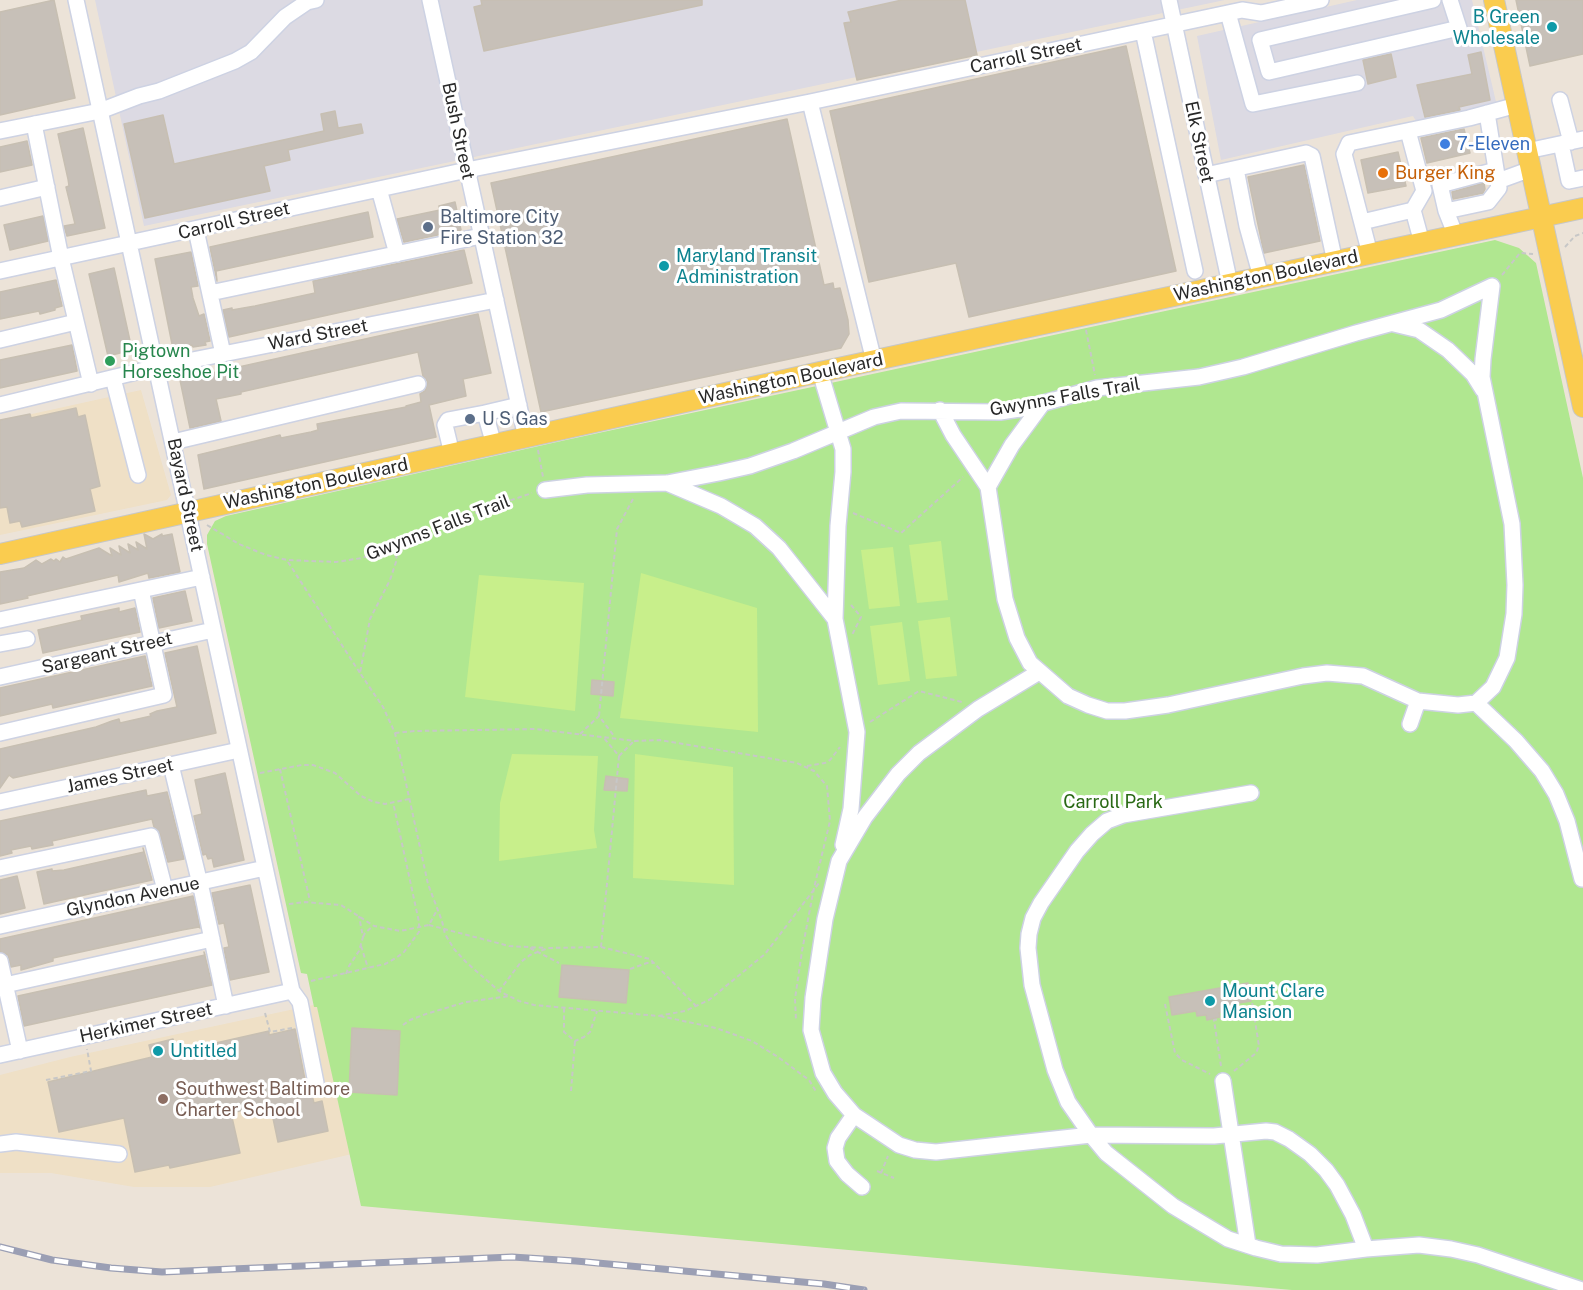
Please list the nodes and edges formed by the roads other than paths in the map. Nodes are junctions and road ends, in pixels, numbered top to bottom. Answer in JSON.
{"nodes":[{"id":1,"x":76,"y":0,"type":"edge"},
{"id":2,"x":316,"y":0,"type":"edge"},
{"id":3,"x":430,"y":0,"type":"edge"},
{"id":4,"x":1168,"y":0,"type":"edge"},
{"id":5,"x":1255,"y":0,"type":"edge"},
{"id":6,"x":1321,"y":0,"type":"edge"},
{"id":7,"x":1432,"y":0,"type":"edge"},
{"id":8,"x":1450,"y":0,"type":"edge"},
{"id":9,"x":1494,"y":0,"type":"edge"},
{"id":10,"x":1295,"y":3,"type":"edge"},
{"id":11,"x":1235,"y":12,"type":"junction"},
{"id":12,"x":1174,"y":25,"type":"junction"},
{"id":13,"x":1303,"y":30,"type":"junction"},
{"id":14,"x":1143,"y":32,"type":"junction"},
{"id":15,"x":1357,"y":83,"type":"dead end"},
{"id":16,"x":1560,"y":100,"type":"dead end"},
{"id":17,"x":810,"y":102,"type":"junction"},
{"id":18,"x":1517,"y":105,"type":"junction"},
{"id":19,"x":100,"y":111,"type":"junction"},
{"id":20,"x":1487,"y":113,"type":"junction"},
{"id":21,"x":34,"y":124,"type":"junction"},
{"id":22,"x":0,"y":131,"type":"edge"},
{"id":23,"x":1408,"y":131,"type":"junction"},
{"id":24,"x":1571,"y":142,"type":"edge"},
{"id":25,"x":1529,"y":160,"type":"junction"},
{"id":26,"x":1205,"y":169,"type":"junction"},
{"id":27,"x":1236,"y":169,"type":"junction"},
{"id":28,"x":467,"y":170,"type":"junction"},
{"id":29,"x":1497,"y":176,"type":"junction"},
{"id":30,"x":1583,"y":178,"type":"edge"},
{"id":31,"x":47,"y":187,"type":"junction"},
{"id":32,"x":379,"y":189,"type":"junction"},
{"id":33,"x":0,"y":198,"type":"edge"},
{"id":34,"x":1583,"y":208,"type":"edge"},
{"id":35,"x":1413,"y":210,"type":"junction"},
{"id":36,"x":1446,"y":211,"type":"junction"},
{"id":37,"x":1541,"y":217,"type":"junction"},
{"id":38,"x":1362,"y":222,"type":"junction"},
{"id":39,"x":196,"y":230,"type":"junction"},
{"id":40,"x":482,"y":236,"type":"junction"},
{"id":41,"x":1456,"y":236,"type":"junction"},
{"id":42,"x":1422,"y":243,"type":"junction"},
{"id":43,"x":130,"y":244,"type":"junction"},
{"id":44,"x":397,"y":254,"type":"junction"},
{"id":45,"x":1370,"y":254,"type":"junction"},
{"id":46,"x":61,"y":258,"type":"junction"},
{"id":47,"x":1335,"y":262,"type":"junction"},
{"id":48,"x":0,"y":271,"type":"edge"},
{"id":49,"x":1195,"y":271,"type":"dead end"},
{"id":50,"x":1261,"y":278,"type":"junction"},
{"id":51,"x":1230,"y":284,"type":"junction"},
{"id":52,"x":210,"y":293,"type":"junction"},
{"id":53,"x":496,"y":300,"type":"junction"},
{"id":54,"x":76,"y":322,"type":"junction"},
{"id":55,"x":1391,"y":324,"type":"junction"},
{"id":56,"x":0,"y":340,"type":"edge"},
{"id":57,"x":223,"y":354,"type":"junction"},
{"id":58,"x":874,"y":361,"type":"junction"},
{"id":59,"x":157,"y":367,"type":"junction"},
{"id":60,"x":820,"y":372,"type":"junction"},
{"id":61,"x":113,"y":378,"type":"junction"},
{"id":62,"x":91,"y":384,"type":"junction"},
{"id":63,"x":418,"y":384,"type":"dead end"},
{"id":64,"x":1484,"y":392,"type":"junction"},
{"id":65,"x":1043,"y":403,"type":"junction"},
{"id":66,"x":0,"y":405,"type":"edge"},
{"id":67,"x":519,"y":405,"type":"junction"},
{"id":68,"x":1583,"y":407,"type":"edge"},
{"id":69,"x":940,"y":410,"type":"junction"},
{"id":70,"x":485,"y":413,"type":"junction"},
{"id":71,"x":838,"y":431,"type":"junction"},
{"id":72,"x":526,"y":438,"type":"junction"},
{"id":73,"x":173,"y":442,"type":"junction"},
{"id":74,"x":494,"y":445,"type":"junction"},
{"id":75,"x":452,"y":454,"type":"junction"},
{"id":76,"x":138,"y":475,"type":"dead end"},
{"id":77,"x":668,"y":483,"type":"junction"},
{"id":78,"x":988,"y":487,"type":"junction"},
{"id":79,"x":545,"y":490,"type":"road end"},
{"id":80,"x":189,"y":511,"type":"junction"},
{"id":81,"x":0,"y":554,"type":"edge"},
{"id":82,"x":202,"y":577,"type":"junction"},
{"id":83,"x":141,"y":590,"type":"junction"},
{"id":84,"x":835,"y":619,"type":"junction"},
{"id":85,"x":0,"y":620,"type":"edge"},
{"id":86,"x":213,"y":630,"type":"junction"},
{"id":87,"x":27,"y":639,"type":"dead end"},
{"id":88,"x":153,"y":642,"type":"junction"},
{"id":89,"x":0,"y":644,"type":"edge"},
{"id":90,"x":1039,"y":672,"type":"junction"},
{"id":91,"x":0,"y":677,"type":"edge"},
{"id":92,"x":1418,"y":701,"type":"junction"},
{"id":93,"x":1476,"y":703,"type":"junction"},
{"id":94,"x":1410,"y":724,"type":"dead end"},
{"id":95,"x":0,"y":733,"type":"edge"},
{"id":96,"x":239,"y":750,"type":"junction"},
{"id":97,"x":171,"y":765,"type":"junction"},
{"id":98,"x":1251,"y":792,"type":"dead end"},
{"id":99,"x":0,"y":802,"type":"edge"},
{"id":100,"x":839,"y":861,"type":"junction"},
{"id":101,"x":0,"y":868,"type":"edge"},
{"id":102,"x":265,"y":868,"type":"junction"},
{"id":103,"x":1582,"y":879,"type":"edge"},
{"id":104,"x":200,"y":882,"type":"junction"},
{"id":105,"x":165,"y":890,"type":"junction"},
{"id":106,"x":0,"y":926,"type":"edge"},
{"id":107,"x":212,"y":939,"type":"junction"},
{"id":108,"x":0,"y":961,"type":"edge"},
{"id":109,"x":5,"y":985,"type":"junction"},
{"id":110,"x":292,"y":991,"type":"junction"},
{"id":111,"x":226,"y":1006,"type":"junction"},
{"id":112,"x":20,"y":1051,"type":"junction"},
{"id":113,"x":0,"y":1055,"type":"edge"},
{"id":114,"x":1223,"y":1081,"type":"road end"},
{"id":115,"x":316,"y":1083,"type":"dead end"},
{"id":116,"x":854,"y":1115,"type":"junction"},
{"id":117,"x":1232,"y":1132,"type":"junction"},
{"id":118,"x":1090,"y":1135,"type":"junction"},
{"id":119,"x":0,"y":1144,"type":"edge"},
{"id":120,"x":119,"y":1154,"type":"dead end"},
{"id":121,"x":862,"y":1187,"type":"dead end"},
{"id":122,"x":1248,"y":1245,"type":"junction"},
{"id":123,"x":1366,"y":1249,"type":"junction"},
{"id":124,"x":1582,"y":1290,"type":"edge"}],
"edges":[{"from":1,"to":19,"type":"street","name":"Bayard Street"},
{"from":2,"to":19,"type":"street"},
{"from":3,"to":28,"type":"street","name":"Bush Street"},
{"from":4,"to":12,"type":"street","name":"Elk Street"},
{"from":5,"to":11,"type":"street","name":"Carroll Street"},
{"from":6,"to":10,"type":"street","name":"Carroll Street"},
{"from":7,"to":13,"type":"street"},
{"from":8,"to":13,"type":"street"},
{"from":9,"to":18,"type":"main road"},
{"from":10,"to":11,"type":"street","name":"Carroll Street"},
{"from":10,"to":13,"type":"street"},
{"from":11,"to":12,"type":"street","name":"Carroll Street"},
{"from":11,"to":15,"type":"street"},
{"from":12,"to":14,"type":"street","name":"Carroll Street"},
{"from":12,"to":26,"type":"street","name":"Elk Street"},
{"from":14,"to":17,"type":"street","name":"Carroll Street"},
{"from":14,"to":49,"type":"street"},
{"from":16,"to":24,"type":"street"},
{"from":17,"to":28,"type":"street","name":"Carroll Street"},
{"from":17,"to":58,"type":"street"},
{"from":18,"to":20,"type":"street"},
{"from":18,"to":25,"type":"main road"},
{"from":19,"to":21,"type":"street"},
{"from":19,"to":43,"type":"street","name":"Bayard Street"},
{"from":20,"to":23,"type":"street"},
{"from":20,"to":29,"type":"street"},
{"from":21,"to":22,"type":"street"},
{"from":21,"to":31,"type":"street"},
{"from":23,"to":35,"type":"street"},
{"from":23,"to":38,"type":"street"},
{"from":24,"to":25,"type":"street"},
{"from":24,"to":30,"type":"street"},
{"from":25,"to":29,"type":"street"},
{"from":25,"to":37,"type":"main road"},
{"from":26,"to":27,"type":"street"},
{"from":26,"to":51,"type":"street","name":"Elk Street"},
{"from":27,"to":47,"type":"street"},
{"from":27,"to":50,"type":"street"},
{"from":28,"to":32,"type":"street","name":"Carroll Street"},
{"from":28,"to":40,"type":"street","name":"Bush Street"},
{"from":29,"to":36,"type":"street"},
{"from":29,"to":36,"type":"street"},
{"from":31,"to":33,"type":"street"},
{"from":31,"to":46,"type":"street"},
{"from":32,"to":39,"type":"street","name":"Carroll Street"},
{"from":32,"to":44,"type":"street"},
{"from":34,"to":37,"type":"main road","name":"Washington Boulevard"},
{"from":35,"to":38,"type":"street"},
{"from":35,"to":42,"type":"street"},
{"from":36,"to":41,"type":"street"},
{"from":37,"to":41,"type":"main road","name":"Washington Boulevard"},
{"from":37,"to":68,"type":"main road"},
{"from":38,"to":45,"type":"street"},
{"from":39,"to":43,"type":"street","name":"Carroll Street"},
{"from":39,"to":52,"type":"street"},
{"from":40,"to":44,"type":"street"},
{"from":40,"to":53,"type":"street","name":"Bush Street"},
{"from":41,"to":42,"type":"main road","name":"Washington Boulevard"},
{"from":42,"to":45,"type":"main road","name":"Washington Boulevard"},
{"from":43,"to":46,"type":"street","name":"Carroll Street"},
{"from":43,"to":59,"type":"street","name":"Bayard Street"},
{"from":44,"to":52,"type":"street"},
{"from":45,"to":47,"type":"main road","name":"Washington Boulevard"},
{"from":46,"to":48,"type":"street","name":"Carroll Street"},
{"from":46,"to":54,"type":"street"},
{"from":47,"to":50,"type":"main road","name":"Washington Boulevard"},
{"from":50,"to":51,"type":"main road","name":"Washington Boulevard"},
{"from":51,"to":58,"type":"main road","name":"Washington Boulevard"},
{"from":52,"to":57,"type":"street"},
{"from":53,"to":57,"type":"street","name":"Ward Street"},
{"from":53,"to":67,"type":"street","name":"Bush Street"},
{"from":54,"to":56,"type":"street"},
{"from":54,"to":62,"type":"street"},
{"from":55,"to":64,"type":"street"},
{"from":55,"to":64,"type":"street","name":"Gwynns Falls Trail"},
{"from":55,"to":65,"type":"street","name":"Gwynns Falls Trail"},
{"from":57,"to":59,"type":"street","name":"Ward Street"},
{"from":58,"to":60,"type":"main road","name":"Washington Boulevard"},
{"from":59,"to":61,"type":"street","name":"Ward Street"},
{"from":59,"to":73,"type":"street","name":"Bayard Street"},
{"from":60,"to":71,"type":"street"},
{"from":60,"to":72,"type":"main road","name":"Washington Boulevard"},
{"from":61,"to":62,"type":"street","name":"Ward Street"},
{"from":61,"to":76,"type":"street"},
{"from":62,"to":66,"type":"street","name":"Ward Street"},
{"from":63,"to":73,"type":"street"},
{"from":64,"to":93,"type":"street"},
{"from":65,"to":69,"type":"street","name":"Gwynns Falls Trail"},
{"from":65,"to":78,"type":"street"},
{"from":67,"to":70,"type":"street"},
{"from":67,"to":72,"type":"street","name":"Bush Street"},
{"from":69,"to":71,"type":"street","name":"Gwynns Falls Trail"},
{"from":69,"to":78,"type":"street"},
{"from":70,"to":74,"type":"street"},
{"from":70,"to":75,"type":"street"},
{"from":71,"to":77,"type":"street","name":"Gwynns Falls Trail"},
{"from":71,"to":84,"type":"street"},
{"from":72,"to":74,"type":"main road","name":"Washington Boulevard"},
{"from":73,"to":80,"type":"street","name":"Bayard Street"},
{"from":74,"to":75,"type":"main road","name":"Washington Boulevard"},
{"from":75,"to":80,"type":"main road","name":"Washington Boulevard"},
{"from":77,"to":79,"type":"street","name":"Gwynns Falls Trail"},
{"from":77,"to":84,"type":"street"},
{"from":78,"to":90,"type":"street"},
{"from":80,"to":81,"type":"main road","name":"Washington Boulevard"},
{"from":80,"to":82,"type":"street","name":"Bayard Street"},
{"from":82,"to":83,"type":"street"},
{"from":82,"to":86,"type":"street","name":"Bayard Street"},
{"from":83,"to":85,"type":"street"},
{"from":83,"to":88,"type":"street"},
{"from":84,"to":100,"type":"street"},
{"from":86,"to":88,"type":"street","name":"Sargeant Street"},
{"from":86,"to":96,"type":"street","name":"Bayard Street"},
{"from":87,"to":89,"type":"street"},
{"from":88,"to":91,"type":"street","name":"Sargeant Street"},
{"from":88,"to":95,"type":"street"},
{"from":90,"to":92,"type":"street"},
{"from":90,"to":100,"type":"street"},
{"from":92,"to":93,"type":"street"},
{"from":92,"to":94,"type":"street"},
{"from":93,"to":103,"type":"street"},
{"from":96,"to":97,"type":"street","name":"James Street"},
{"from":96,"to":102,"type":"street","name":"Bayard Street"},
{"from":97,"to":99,"type":"street","name":"James Street"},
{"from":97,"to":104,"type":"street"},
{"from":98,"to":118,"type":"street"},
{"from":100,"to":116,"type":"street"},
{"from":101,"to":105,"type":"street"},
{"from":102,"to":104,"type":"street","name":"Glyndon Avenue"},
{"from":102,"to":110,"type":"street","name":"Bayard Street"},
{"from":104,"to":105,"type":"street","name":"Glyndon Avenue"},
{"from":104,"to":107,"type":"street"},
{"from":105,"to":106,"type":"street","name":"Glyndon Avenue"},
{"from":107,"to":109,"type":"street"},
{"from":107,"to":111,"type":"street"},
{"from":108,"to":109,"type":"street"},
{"from":109,"to":112,"type":"street"},
{"from":110,"to":111,"type":"street","name":"Herkimer Street"},
{"from":110,"to":115,"type":"street","name":"Bayard Street"},
{"from":111,"to":112,"type":"street","name":"Herkimer Street"},
{"from":112,"to":113,"type":"street","name":"Herkimer Street"},
{"from":114,"to":117,"type":"street"},
{"from":116,"to":118,"type":"street"},
{"from":116,"to":121,"type":"street"},
{"from":117,"to":118,"type":"street"},
{"from":117,"to":122,"type":"street"},
{"from":117,"to":123,"type":"street"},
{"from":118,"to":122,"type":"street"},
{"from":119,"to":120,"type":"street"},
{"from":122,"to":123,"type":"street"},
{"from":123,"to":124,"type":"street"}]}
